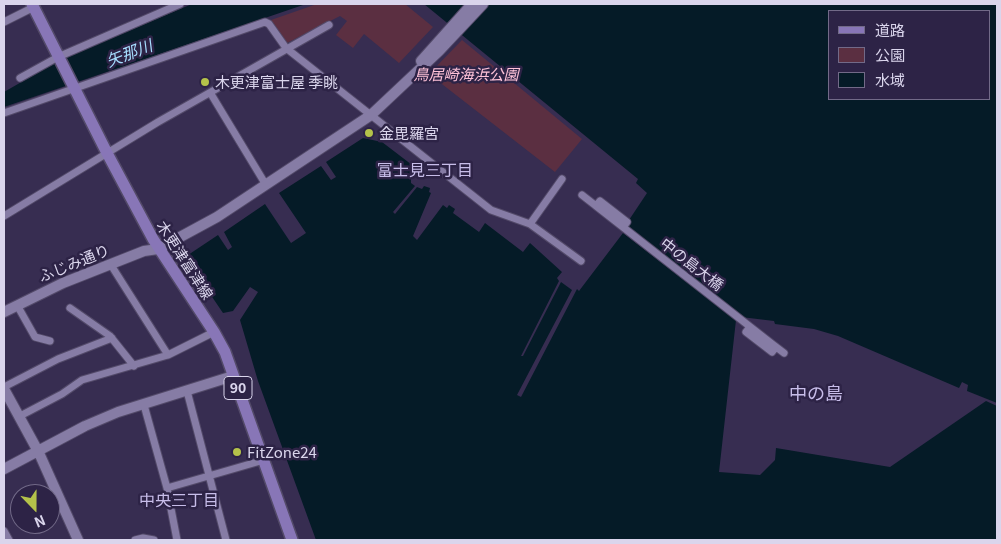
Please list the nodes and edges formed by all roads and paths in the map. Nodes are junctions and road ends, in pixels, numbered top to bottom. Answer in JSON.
{"nodes":[{"id":1,"x":180,"y":4,"type":"edge"},
{"id":2,"x":472,"y":4,"type":"edge"},
{"id":3,"x":483,"y":4,"type":"edge"},
{"id":4,"x":33,"y":6,"type":"edge"},
{"id":5,"x":164,"y":7,"type":"edge"},
{"id":6,"x":4,"y":22,"type":"edge"},
{"id":7,"x":329,"y":26,"type":"dead end"},
{"id":8,"x":286,"y":48,"type":"junction"},
{"id":9,"x":437,"y":48,"type":"junction"},
{"id":10,"x":58,"y":57,"type":"junction"},
{"id":11,"x":20,"y":78,"type":"dead end"},
{"id":12,"x":74,"y":88,"type":"junction"},
{"id":13,"x":211,"y":94,"type":"junction"},
{"id":14,"x":4,"y":113,"type":"edge"},
{"id":15,"x":371,"y":115,"type":"junction"},
{"id":16,"x":106,"y":154,"type":"junction"},
{"id":17,"x":562,"y":179,"type":"dead end"},
{"id":18,"x":266,"y":185,"type":"junction"},
{"id":19,"x":582,"y":195,"type":"dead end"},
{"id":20,"x":4,"y":216,"type":"edge"},
{"id":21,"x":530,"y":224,"type":"junction"},
{"id":22,"x":158,"y":249,"type":"junction"},
{"id":23,"x":582,"y":260,"type":"dead end"},
{"id":24,"x":111,"y":265,"type":"junction"},
{"id":25,"x":17,"y":305,"type":"junction"},
{"id":26,"x":70,"y":308,"type":"dead end"},
{"id":27,"x":4,"y":312,"type":"edge"},
{"id":28,"x":214,"y":332,"type":"junction"},
{"id":29,"x":112,"y":338,"type":"junction"},
{"id":30,"x":50,"y":341,"type":"dead end"},
{"id":31,"x":784,"y":354,"type":"dead end"},
{"id":32,"x":168,"y":355,"type":"junction"},
{"id":33,"x":134,"y":366,"type":"junction"},
{"id":34,"x":233,"y":376,"type":"junction"},
{"id":35,"x":4,"y":388,"type":"edge"},
{"id":36,"x":187,"y":391,"type":"junction"},
{"id":37,"x":144,"y":404,"type":"junction"},
{"id":38,"x":20,"y":416,"type":"junction"},
{"id":39,"x":38,"y":450,"type":"junction"},
{"id":40,"x":264,"y":460,"type":"junction"},
{"id":41,"x":4,"y":469,"type":"edge"},
{"id":42,"x":210,"y":477,"type":"junction"},
{"id":43,"x":167,"y":488,"type":"junction"},
{"id":44,"x":4,"y":531,"type":"edge"},
{"id":45,"x":9,"y":540,"type":"edge"},
{"id":46,"x":78,"y":540,"type":"edge"},
{"id":47,"x":134,"y":540,"type":"edge"},
{"id":48,"x":154,"y":540,"type":"edge"},
{"id":49,"x":177,"y":540,"type":"edge"},
{"id":50,"x":226,"y":540,"type":"edge"},
{"id":51,"x":292,"y":540,"type":"edge"}],
"edges":[{"from":1,"to":5,"type":"street"},
{"from":2,"to":9,"type":"street"},
{"from":3,"to":9,"type":"street"},
{"from":4,"to":6,"type":"street"},
{"from":4,"to":10,"type":"main road","name":"木更津富津線","number":"90"},
{"from":5,"to":10,"type":"street"},
{"from":7,"to":8,"type":"street"},
{"from":8,"to":12,"type":"street"},
{"from":8,"to":13,"type":"street"},
{"from":8,"to":15,"type":"street"},
{"from":9,"to":15,"type":"street","name":"ふじみ通り"},
{"from":10,"to":11,"type":"street"},
{"from":10,"to":12,"type":"main road","name":"木更津富津線","number":"90"},
{"from":12,"to":14,"type":"street"},
{"from":12,"to":16,"type":"main road","name":"木更津富津線","number":"90"},
{"from":13,"to":16,"type":"street"},
{"from":13,"to":18,"type":"street"},
{"from":15,"to":18,"type":"street","name":"ふじみ通り"},
{"from":15,"to":21,"type":"street"},
{"from":16,"to":20,"type":"street"},
{"from":16,"to":22,"type":"main road","name":"木更津富津線","number":"90"},
{"from":17,"to":21,"type":"street"},
{"from":18,"to":22,"type":"street","name":"ふじみ通り"},
{"from":19,"to":31,"type":"street","name":"中の島大橋"},
{"from":21,"to":23,"type":"street"},
{"from":22,"to":24,"type":"street","name":"ふじみ通り"},
{"from":22,"to":28,"type":"main road","name":"木更津富津線","number":"90"},
{"from":24,"to":25,"type":"street","name":"ふじみ通り"},
{"from":24,"to":32,"type":"street"},
{"from":25,"to":27,"type":"street","name":"ふじみ通り"},
{"from":25,"to":30,"type":"street"},
{"from":26,"to":29,"type":"street"},
{"from":28,"to":32,"type":"street"},
{"from":28,"to":34,"type":"main road","name":"木更津富津線","number":"90"},
{"from":29,"to":33,"type":"street"},
{"from":29,"to":35,"type":"street"},
{"from":32,"to":33,"type":"street"},
{"from":33,"to":38,"type":"street"},
{"from":34,"to":36,"type":"street"},
{"from":34,"to":40,"type":"main road","name":"木更津富津線","number":"90"},
{"from":35,"to":38,"type":"street"},
{"from":36,"to":37,"type":"street"},
{"from":36,"to":42,"type":"street"},
{"from":37,"to":39,"type":"street"},
{"from":37,"to":43,"type":"street"},
{"from":38,"to":39,"type":"street"},
{"from":39,"to":41,"type":"street"},
{"from":39,"to":46,"type":"street"},
{"from":40,"to":42,"type":"street"},
{"from":40,"to":51,"type":"main road","name":"木更津富津線","number":"90"},
{"from":42,"to":43,"type":"street"},
{"from":42,"to":50,"type":"street"},
{"from":43,"to":49,"type":"street"},
{"from":44,"to":45,"type":"street"},
{"from":47,"to":48,"type":"street"}]}
